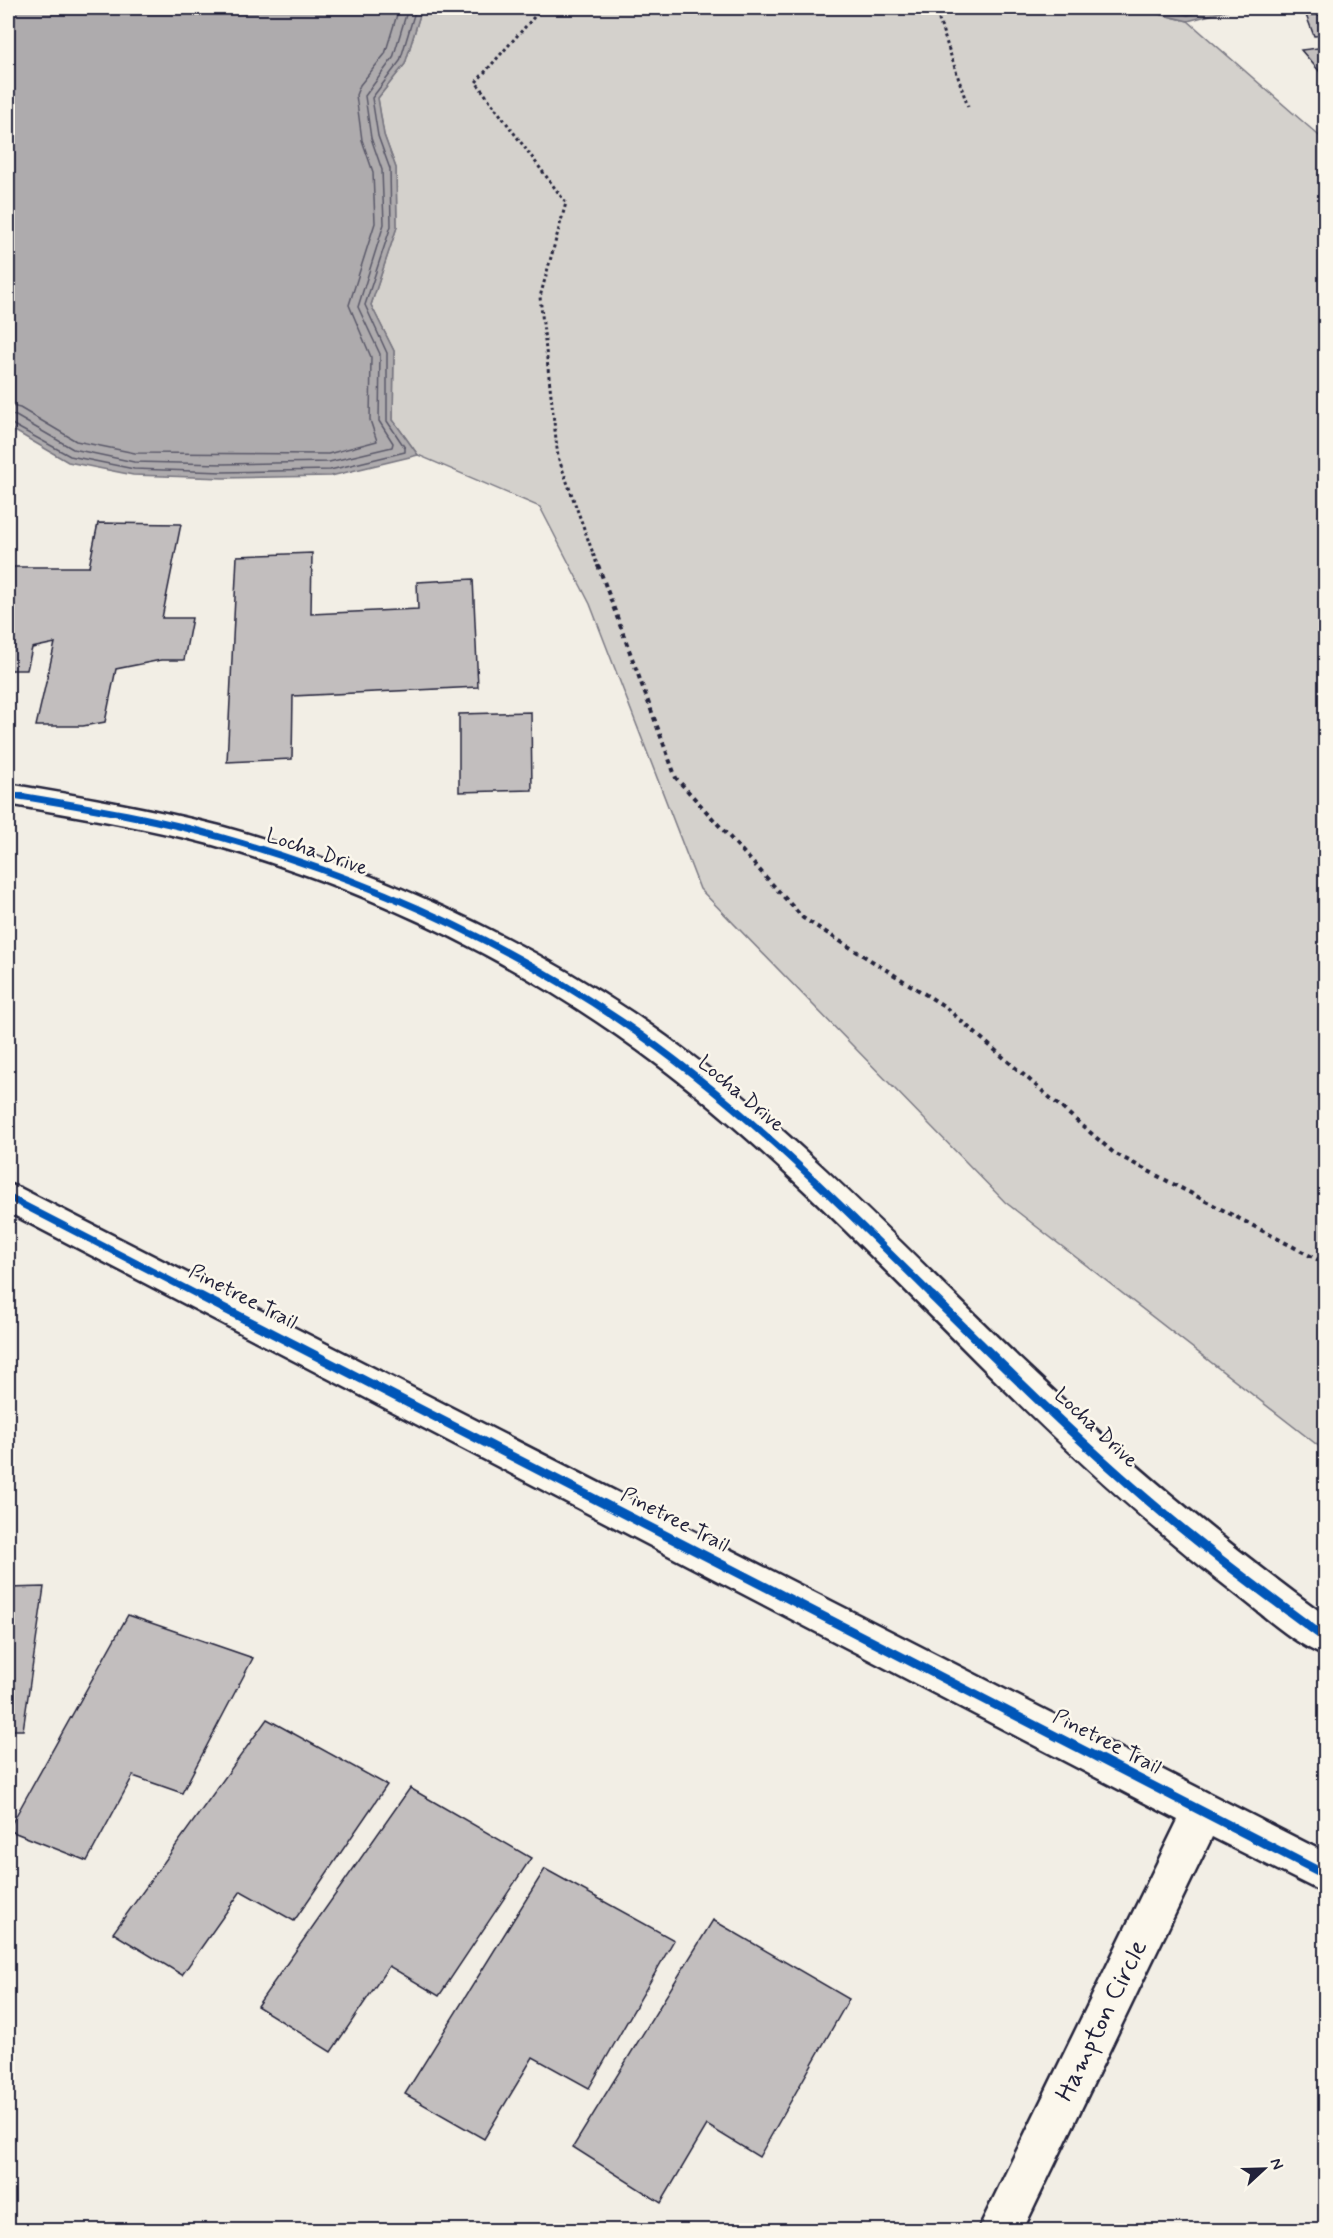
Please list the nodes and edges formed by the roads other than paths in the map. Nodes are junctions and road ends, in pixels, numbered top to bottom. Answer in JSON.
{"nodes":[{"id":1,"x":8,"y":794,"type":"edge"},
{"id":2,"x":8,"y":1197,"type":"edge"},
{"id":3,"x":1326,"y":1639,"type":"edge"},
{"id":4,"x":1203,"y":1812,"type":"junction"},
{"id":5,"x":1326,"y":1875,"type":"edge"},
{"id":6,"x":1000,"y":2230,"type":"edge"}],
"edges":[{"from":1,"to":3,"type":"street","name":"Locha Drive"},
{"from":2,"to":4,"type":"street","name":"Pinetree Trail"},
{"from":4,"to":5,"type":"street","name":"Pinetree Trail"},
{"from":4,"to":6,"type":"street","name":"Hampton Circle"}]}
